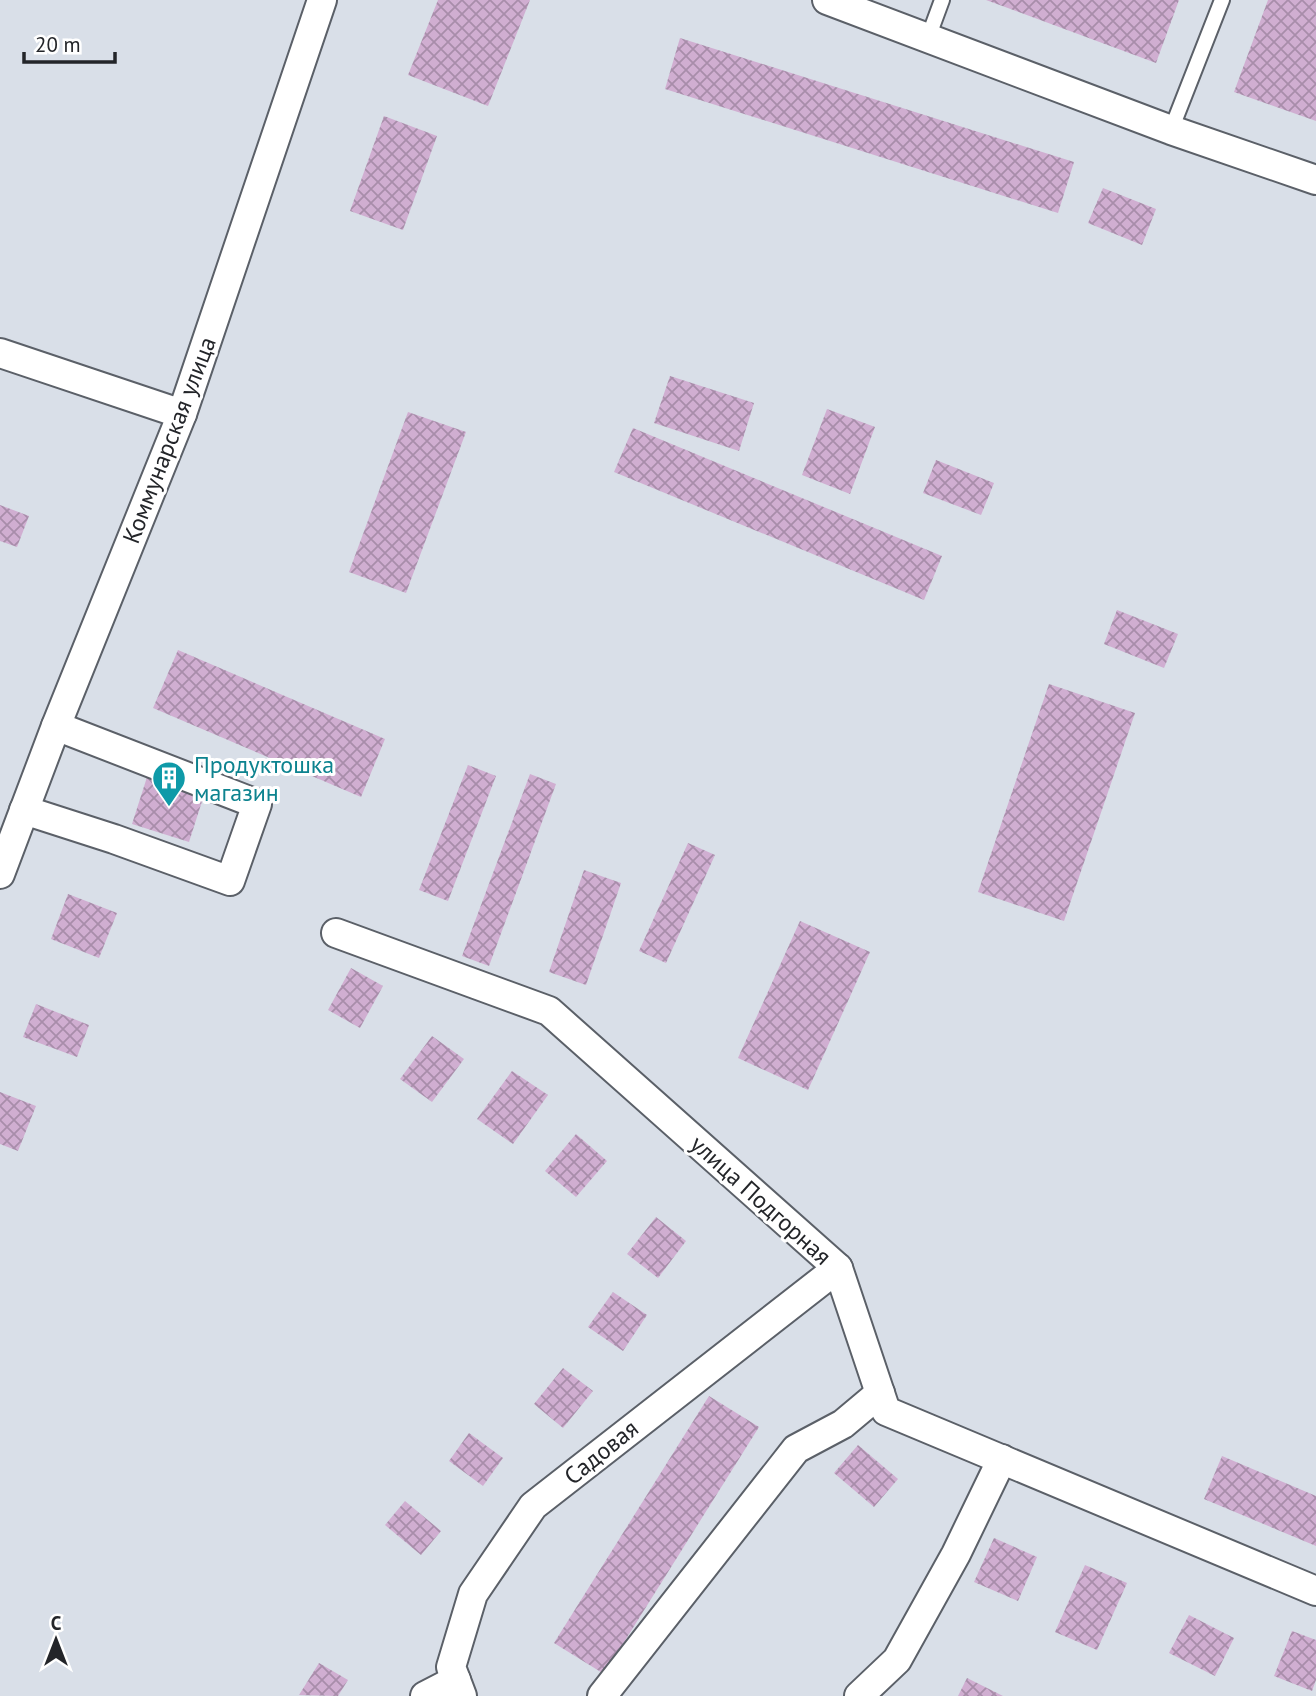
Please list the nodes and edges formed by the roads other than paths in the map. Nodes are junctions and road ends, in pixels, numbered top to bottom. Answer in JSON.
{"nodes":[{"id":1,"x":322,"y":0,"type":"edge"},
{"id":2,"x":827,"y":0,"type":"edge"},
{"id":3,"x":942,"y":0,"type":"edge"},
{"id":4,"x":1222,"y":0,"type":"edge"},
{"id":5,"x":928,"y":38,"type":"junction"},
{"id":6,"x":1171,"y":130,"type":"junction"},
{"id":7,"x":1316,"y":180,"type":"edge"},
{"id":8,"x":0,"y":353,"type":"edge"},
{"id":9,"x":183,"y":414,"type":"junction"},
{"id":10,"x":56,"y":726,"type":"junction"},
{"id":11,"x":24,"y":810,"type":"junction"},
{"id":12,"x":0,"y":874,"type":"edge"},
{"id":13,"x":336,"y":933,"type":"dead end"},
{"id":14,"x":838,"y":1268,"type":"junction"},
{"id":15,"x":880,"y":1393,"type":"junction"},
{"id":16,"x":1002,"y":1460,"type":"junction"},
{"id":17,"x":1316,"y":1591,"type":"edge"},
{"id":18,"x":459,"y":1688,"type":"edge"},
{"id":19,"x":425,"y":1696,"type":"edge"},
{"id":20,"x":602,"y":1696,"type":"edge"},
{"id":21,"x":859,"y":1696,"type":"edge"}],
"edges":[{"from":1,"to":9,"type":"street","name":"Коммунарская улица"},
{"from":2,"to":5,"type":"street"},
{"from":3,"to":5,"type":"lane"},
{"from":4,"to":6,"type":"lane"},
{"from":5,"to":6,"type":"street"},
{"from":6,"to":7,"type":"street"},
{"from":8,"to":9,"type":"street"},
{"from":9,"to":10,"type":"street","name":"Коммунарская улица"},
{"from":10,"to":11,"type":"street","name":"Коммунарская улица"},
{"from":10,"to":11,"type":"street"},
{"from":11,"to":12,"type":"street","name":"Коммунарская улица"},
{"from":13,"to":14,"type":"street","name":"улица Подгорная"},
{"from":14,"to":15,"type":"street","name":"улица Подгорная"},
{"from":14,"to":18,"type":"street","name":"Садовая"},
{"from":15,"to":16,"type":"street","name":"улица Подгорная"},
{"from":15,"to":20,"type":"street"},
{"from":16,"to":17,"type":"street","name":"улица Подгорная"},
{"from":16,"to":21,"type":"street"},
{"from":18,"to":19,"type":"street"}]}
